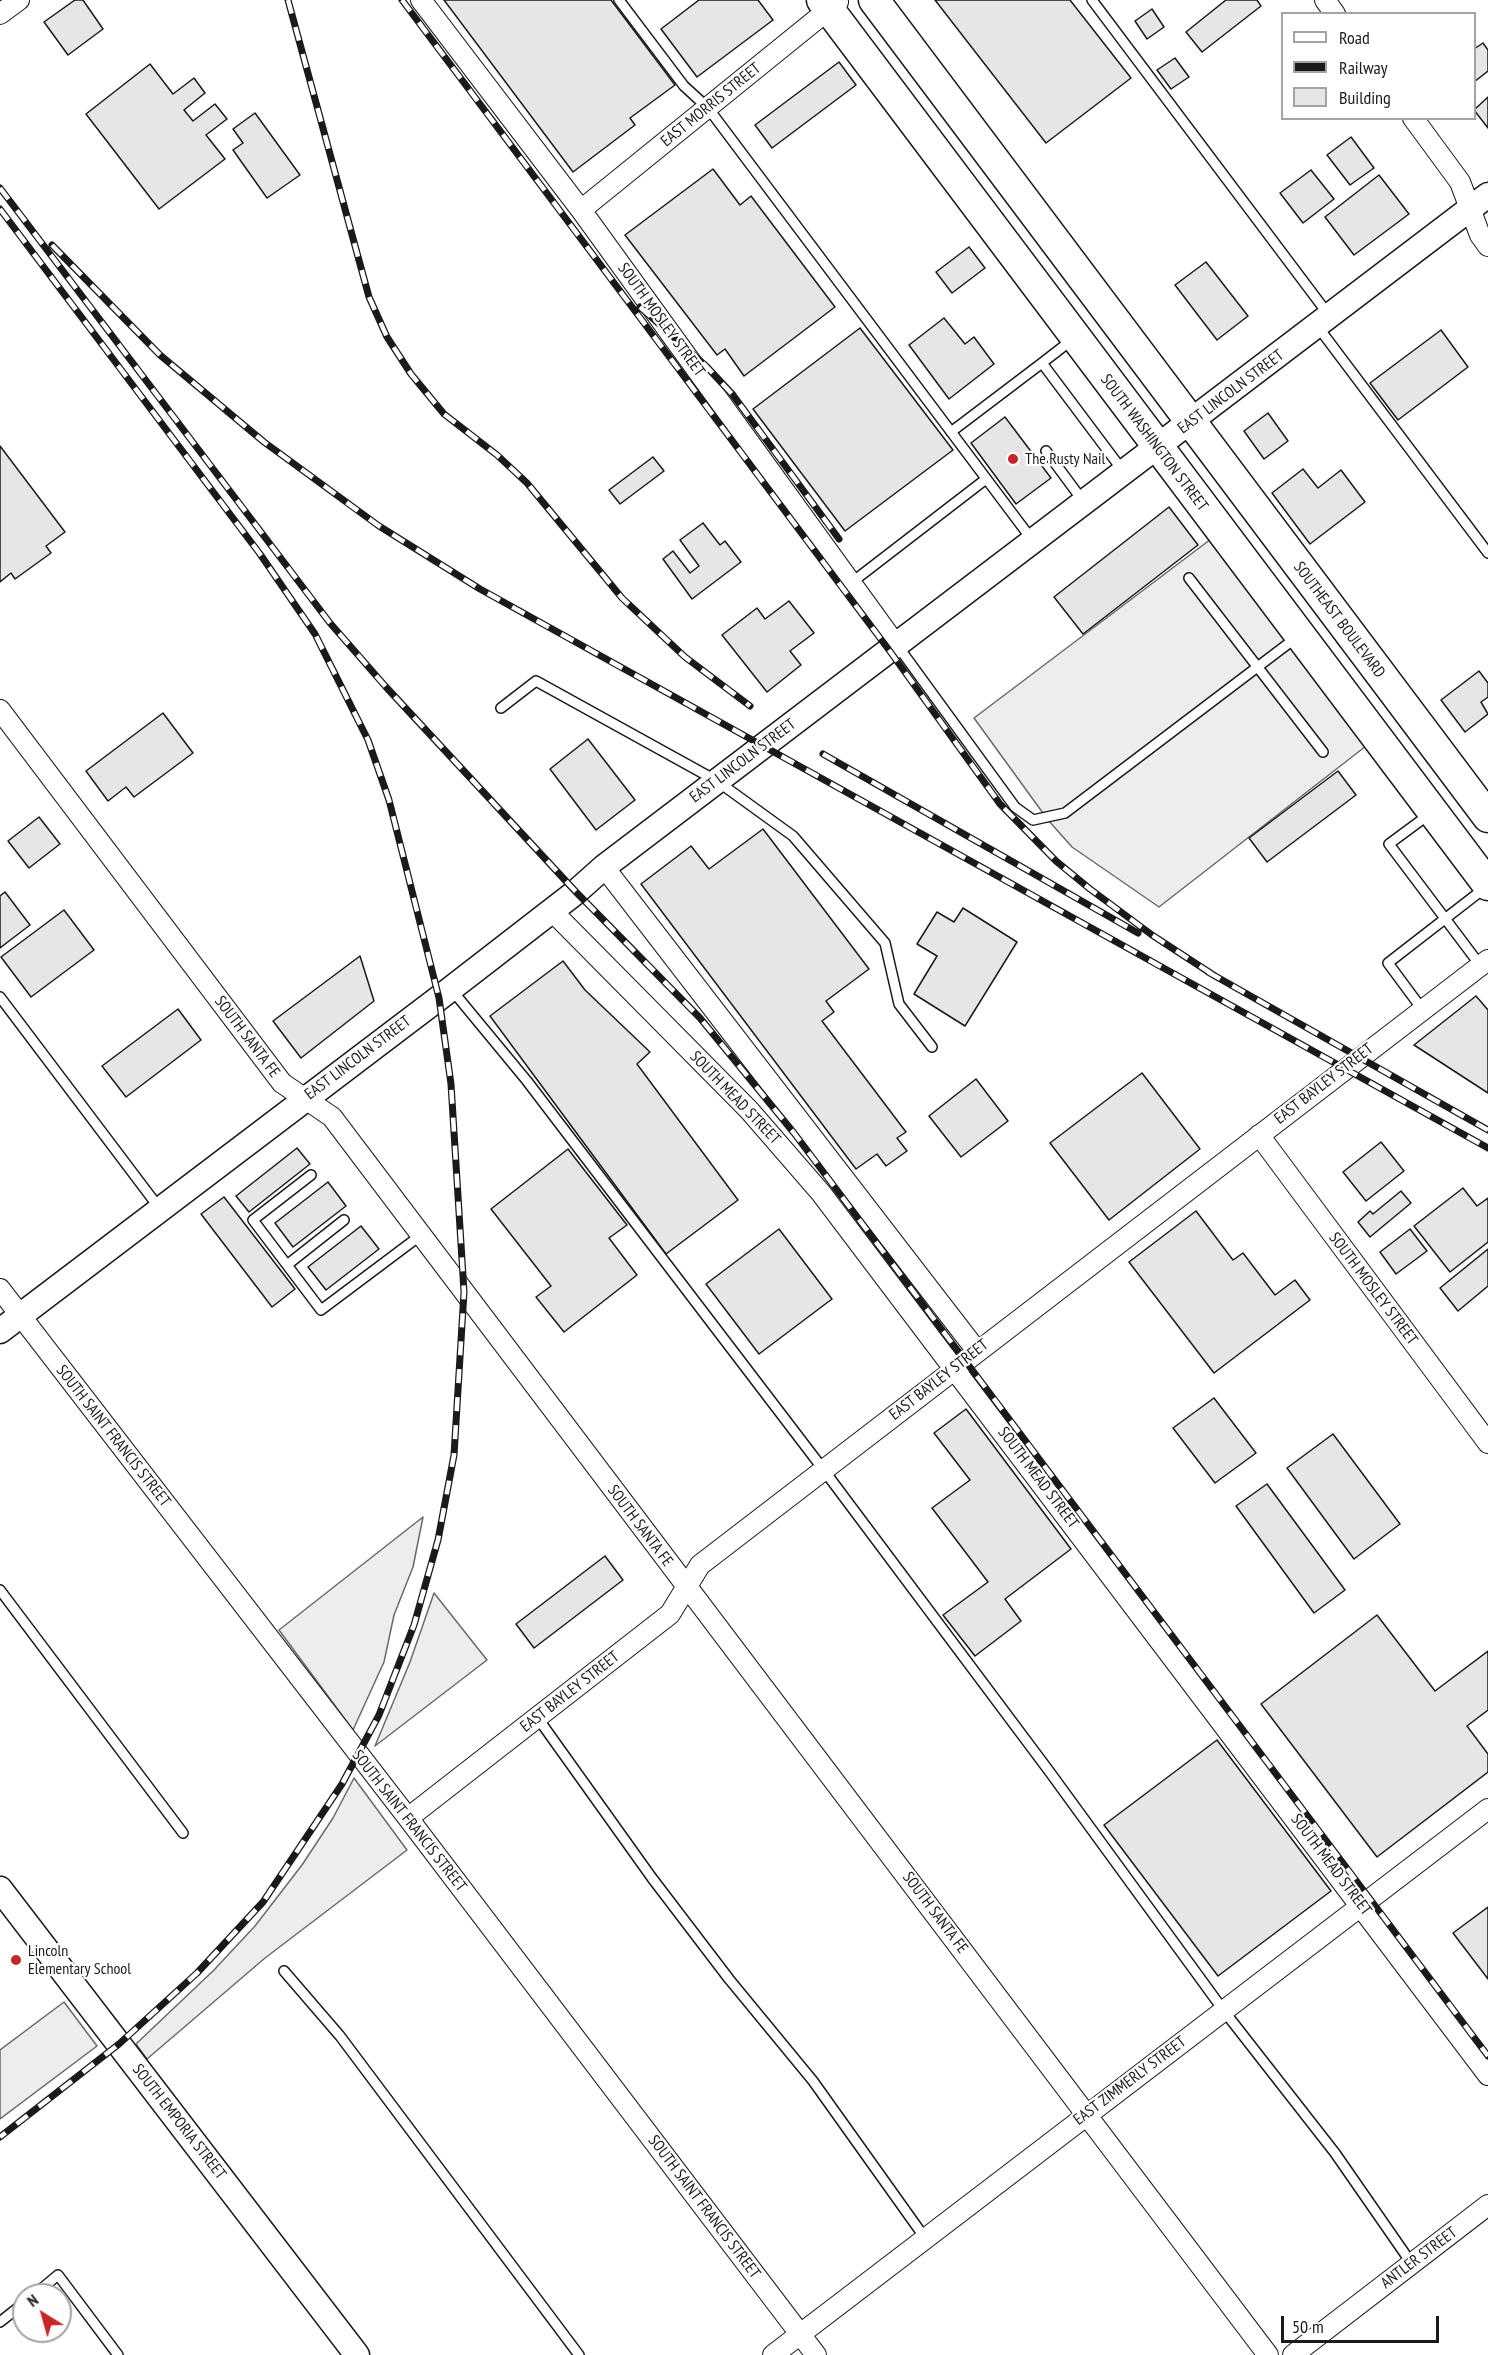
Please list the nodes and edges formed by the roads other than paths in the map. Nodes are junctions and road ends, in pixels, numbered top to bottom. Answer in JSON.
{"nodes":[{"id":1,"x":19,"y":0,"type":"edge"},
{"id":2,"x":421,"y":0,"type":"edge"},
{"id":3,"x":619,"y":0,"type":"edge"},
{"id":4,"x":874,"y":0,"type":"edge"},
{"id":5,"x":1092,"y":0,"type":"edge"},
{"id":6,"x":1324,"y":0,"type":"edge"},
{"id":7,"x":831,"y":3,"type":"edge"},
{"id":8,"x":1333,"y":12,"type":"edge"},
{"id":9,"x":0,"y":14,"type":"edge"},
{"id":10,"x":708,"y":108,"type":"junction"},
{"id":11,"x":1414,"y":120,"type":"edge"},
{"id":12,"x":1479,"y":202,"type":"edge"},
{"id":13,"x":581,"y":210,"type":"junction"},
{"id":14,"x":1488,"y":246,"type":"edge"},
{"id":15,"x":1323,"y":321,"type":"junction"},
{"id":16,"x":1075,"y":338,"type":"junction"},
{"id":17,"x":1042,"y":363,"type":"junction"},
{"id":18,"x":1191,"y":422,"type":"junction"},
{"id":19,"x":951,"y":432,"type":"junction"},
{"id":20,"x":1158,"y":448,"type":"junction"},
{"id":21,"x":1046,"y":451,"type":"dead end"},
{"id":22,"x":1124,"y":473,"type":"junction"},
{"id":23,"x":986,"y":479,"type":"junction"},
{"id":24,"x":1085,"y":503,"type":"junction"},
{"id":25,"x":1034,"y":541,"type":"junction"},
{"id":26,"x":1488,"y":553,"type":"edge"},
{"id":27,"x":1189,"y":578,"type":"dead end"},
{"id":28,"x":851,"y":583,"type":"junction"},
{"id":29,"x":1299,"y":636,"type":"junction"},
{"id":30,"x":896,"y":645,"type":"junction"},
{"id":31,"x":1257,"y":668,"type":"junction"},
{"id":32,"x":501,"y":708,"type":"dead end"},
{"id":33,"x":0,"y":710,"type":"edge"},
{"id":34,"x":1323,"y":753,"type":"dead end"},
{"id":35,"x":717,"y":781,"type":"junction"},
{"id":36,"x":1433,"y":812,"type":"junction"},
{"id":37,"x":1488,"y":817,"type":"edge"},
{"id":38,"x":604,"y":867,"type":"junction"},
{"id":39,"x":1488,"y":885,"type":"edge"},
{"id":40,"x":552,"y":911,"type":"junction"},
{"id":41,"x":1445,"y":919,"type":"junction"},
{"id":42,"x":1484,"y":963,"type":"edge"},
{"id":43,"x":451,"y":988,"type":"junction"},
{"id":44,"x":0,"y":998,"type":"edge"},
{"id":45,"x":1422,"y":1009,"type":"junction"},
{"id":46,"x":932,"y":1047,"type":"dead end"},
{"id":47,"x":304,"y":1098,"type":"junction"},
{"id":48,"x":1259,"y":1135,"type":"junction"},
{"id":49,"x":311,"y":1175,"type":"dead end"},
{"id":50,"x":160,"y":1209,"type":"junction"},
{"id":51,"x":344,"y":1220,"type":"dead end"},
{"id":52,"x":421,"y":1235,"type":"junction"},
{"id":53,"x":286,"y":1265,"type":"junction"},
{"id":54,"x":0,"y":1289,"type":"edge"},
{"id":55,"x":20,"y":1316,"type":"junction"},
{"id":56,"x":0,"y":1331,"type":"edge"},
{"id":57,"x":977,"y":1351,"type":"junction"},
{"id":58,"x":955,"y":1368,"type":"junction"},
{"id":59,"x":1488,"y":1443,"type":"edge"},
{"id":60,"x":823,"y":1470,"type":"junction"},
{"id":61,"x":687,"y":1587,"type":"junction"},
{"id":62,"x":0,"y":1590,"type":"edge"},
{"id":63,"x":537,"y":1717,"type":"junction"},
{"id":64,"x":1488,"y":1809,"type":"edge"},
{"id":65,"x":408,"y":1818,"type":"junction"},
{"id":66,"x":183,"y":1833,"type":"dead end"},
{"id":67,"x":0,"y":1890,"type":"edge"},
{"id":68,"x":1362,"y":1907,"type":"junction"},
{"id":69,"x":284,"y":1971,"type":"dead end"},
{"id":70,"x":1224,"y":2011,"type":"junction"},
{"id":71,"x":1488,"y":2074,"type":"edge"},
{"id":72,"x":1086,"y":2115,"type":"junction"},
{"id":73,"x":1488,"y":2205,"type":"edge"},
{"id":74,"x":925,"y":2238,"type":"junction"},
{"id":75,"x":1412,"y":2264,"type":"junction"},
{"id":76,"x":48,"y":2283,"type":"edge"},
{"id":77,"x":64,"y":2283,"type":"edge"},
{"id":78,"x":72,"y":2294,"type":"edge"},
{"id":79,"x":12,"y":2312,"type":"edge"},
{"id":80,"x":0,"y":2322,"type":"edge"},
{"id":81,"x":800,"y":2334,"type":"junction"},
{"id":82,"x":118,"y":2355,"type":"edge"},
{"id":83,"x":357,"y":2355,"type":"edge"},
{"id":84,"x":579,"y":2355,"type":"edge"},
{"id":85,"x":773,"y":2355,"type":"edge"},
{"id":86,"x":816,"y":2355,"type":"edge"},
{"id":87,"x":1268,"y":2355,"type":"edge"},
{"id":88,"x":1293,"y":2355,"type":"edge"}],
"edges":[{"from":1,"to":9,"type":"street"},
{"from":2,"to":13,"type":"street","name":"SOUTH MOSLEY STREET"},
{"from":3,"to":10,"type":"lane"},
{"from":4,"to":18,"type":"main road"},
{"from":5,"to":15,"type":"lane"},
{"from":6,"to":8,"type":"street"},
{"from":7,"to":10,"type":"street","name":"EAST MORRIS STREET"},
{"from":7,"to":16,"type":"main road","name":"SOUTH WASHINGTON STREET"},
{"from":10,"to":13,"type":"street","name":"EAST MORRIS STREET"},
{"from":10,"to":19,"type":"lane"},
{"from":11,"to":12,"type":"street"},
{"from":12,"to":14,"type":"street"},
{"from":12,"to":15,"type":"street","name":"EAST LINCOLN STREET"},
{"from":13,"to":28,"type":"street","name":"SOUTH MOSLEY STREET"},
{"from":15,"to":18,"type":"street","name":"EAST LINCOLN STREET"},
{"from":15,"to":26,"type":"lane"},
{"from":16,"to":17,"type":"lane"},
{"from":16,"to":20,"type":"main road","name":"SOUTH WASHINGTON STREET"},
{"from":17,"to":19,"type":"lane"},
{"from":17,"to":22,"type":"lane"},
{"from":18,"to":20,"type":"street","name":"EAST LINCOLN STREET"},
{"from":18,"to":37,"type":"main road","name":"SOUTHEAST BOULEVARD"},
{"from":19,"to":23,"type":"lane"},
{"from":20,"to":22,"type":"street","name":"EAST LINCOLN STREET"},
{"from":20,"to":29,"type":"main road","name":"SOUTH WASHINGTON STREET"},
{"from":21,"to":24,"type":"lane"},
{"from":22,"to":24,"type":"street","name":"EAST LINCOLN STREET"},
{"from":23,"to":25,"type":"lane"},
{"from":23,"to":28,"type":"lane"},
{"from":24,"to":25,"type":"street","name":"EAST LINCOLN STREET"},
{"from":25,"to":30,"type":"street","name":"EAST LINCOLN STREET"},
{"from":27,"to":31,"type":"lane"},
{"from":28,"to":30,"type":"street","name":"SOUTH MOSLEY STREET"},
{"from":29,"to":31,"type":"lane"},
{"from":29,"to":36,"type":"main road","name":"SOUTH WASHINGTON STREET"},
{"from":30,"to":31,"type":"lane"},
{"from":30,"to":35,"type":"street","name":"EAST LINCOLN STREET"},
{"from":31,"to":34,"type":"lane"},
{"from":32,"to":35,"type":"lane"},
{"from":33,"to":47,"type":"street","name":"SOUTH SANTA FE"},
{"from":35,"to":38,"type":"street","name":"EAST LINCOLN STREET"},
{"from":35,"to":46,"type":"lane"},
{"from":36,"to":39,"type":"main road","name":"SOUTH WASHINGTON STREET"},
{"from":36,"to":41,"type":"lane"},
{"from":38,"to":40,"type":"street","name":"EAST LINCOLN STREET"},
{"from":38,"to":57,"type":"street","name":"SOUTH MEAD STREET"},
{"from":39,"to":41,"type":"lane"},
{"from":40,"to":43,"type":"street","name":"EAST LINCOLN STREET"},
{"from":40,"to":58,"type":"street","name":"SOUTH MEAD STREET"},
{"from":41,"to":42,"type":"lane"},
{"from":41,"to":45,"type":"lane"},
{"from":42,"to":45,"type":"street","name":"EAST BAYLEY STREET"},
{"from":43,"to":47,"type":"street","name":"EAST LINCOLN STREET"},
{"from":43,"to":60,"type":"lane"},
{"from":44,"to":50,"type":"lane"},
{"from":45,"to":48,"type":"street","name":"EAST BAYLEY STREET"},
{"from":47,"to":50,"type":"street","name":"EAST LINCOLN STREET"},
{"from":47,"to":52,"type":"street","name":"SOUTH SANTA FE"},
{"from":48,"to":57,"type":"street","name":"EAST BAYLEY STREET"},
{"from":48,"to":59,"type":"street","name":"SOUTH MOSLEY STREET"},
{"from":49,"to":53,"type":"lane"},
{"from":50,"to":55,"type":"street","name":"EAST LINCOLN STREET"},
{"from":51,"to":53,"type":"lane"},
{"from":52,"to":53,"type":"lane"},
{"from":52,"to":61,"type":"street","name":"SOUTH SANTA FE"},
{"from":54,"to":55,"type":"street","name":"SOUTH SAINT FRANCIS STREET"},
{"from":55,"to":56,"type":"street","name":"EAST LINCOLN STREET"},
{"from":55,"to":65,"type":"street","name":"SOUTH SAINT FRANCIS STREET"},
{"from":57,"to":58,"type":"street","name":"EAST BAYLEY STREET"},
{"from":58,"to":60,"type":"street","name":"EAST BAYLEY STREET"},
{"from":58,"to":68,"type":"street","name":"SOUTH MEAD STREET"},
{"from":60,"to":61,"type":"street","name":"EAST BAYLEY STREET"},
{"from":60,"to":70,"type":"lane"},
{"from":61,"to":63,"type":"street","name":"EAST BAYLEY STREET"},
{"from":61,"to":72,"type":"street","name":"SOUTH SANTA FE"},
{"from":62,"to":66,"type":"lane"},
{"from":63,"to":65,"type":"street","name":"EAST BAYLEY STREET"},
{"from":63,"to":74,"type":"lane"},
{"from":64,"to":68,"type":"street","name":"EAST ZIMMERLY STREET"},
{"from":65,"to":81,"type":"street","name":"SOUTH SAINT FRANCIS STREET"},
{"from":67,"to":83,"type":"street","name":"SOUTH EMPORIA STREET"},
{"from":68,"to":70,"type":"street","name":"EAST ZIMMERLY STREET"},
{"from":68,"to":71,"type":"street","name":"SOUTH MEAD STREET"},
{"from":69,"to":84,"type":"lane"},
{"from":70,"to":72,"type":"street","name":"EAST ZIMMERLY STREET"},
{"from":70,"to":75,"type":"lane"},
{"from":72,"to":74,"type":"street","name":"EAST ZIMMERLY STREET"},
{"from":72,"to":87,"type":"street","name":"SOUTH SANTA FE"},
{"from":73,"to":75,"type":"street","name":"ANTLER STREET"},
{"from":74,"to":81,"type":"street","name":"EAST ZIMMERLY STREET"},
{"from":75,"to":88,"type":"street","name":"ANTLER STREET"},
{"from":76,"to":77,"type":"lane"},
{"from":78,"to":82,"type":"lane"},
{"from":79,"to":80,"type":"lane"},
{"from":81,"to":85,"type":"street","name":"EAST ZIMMERLY STREET"},
{"from":81,"to":86,"type":"street","name":"SOUTH SAINT FRANCIS STREET"}]}
